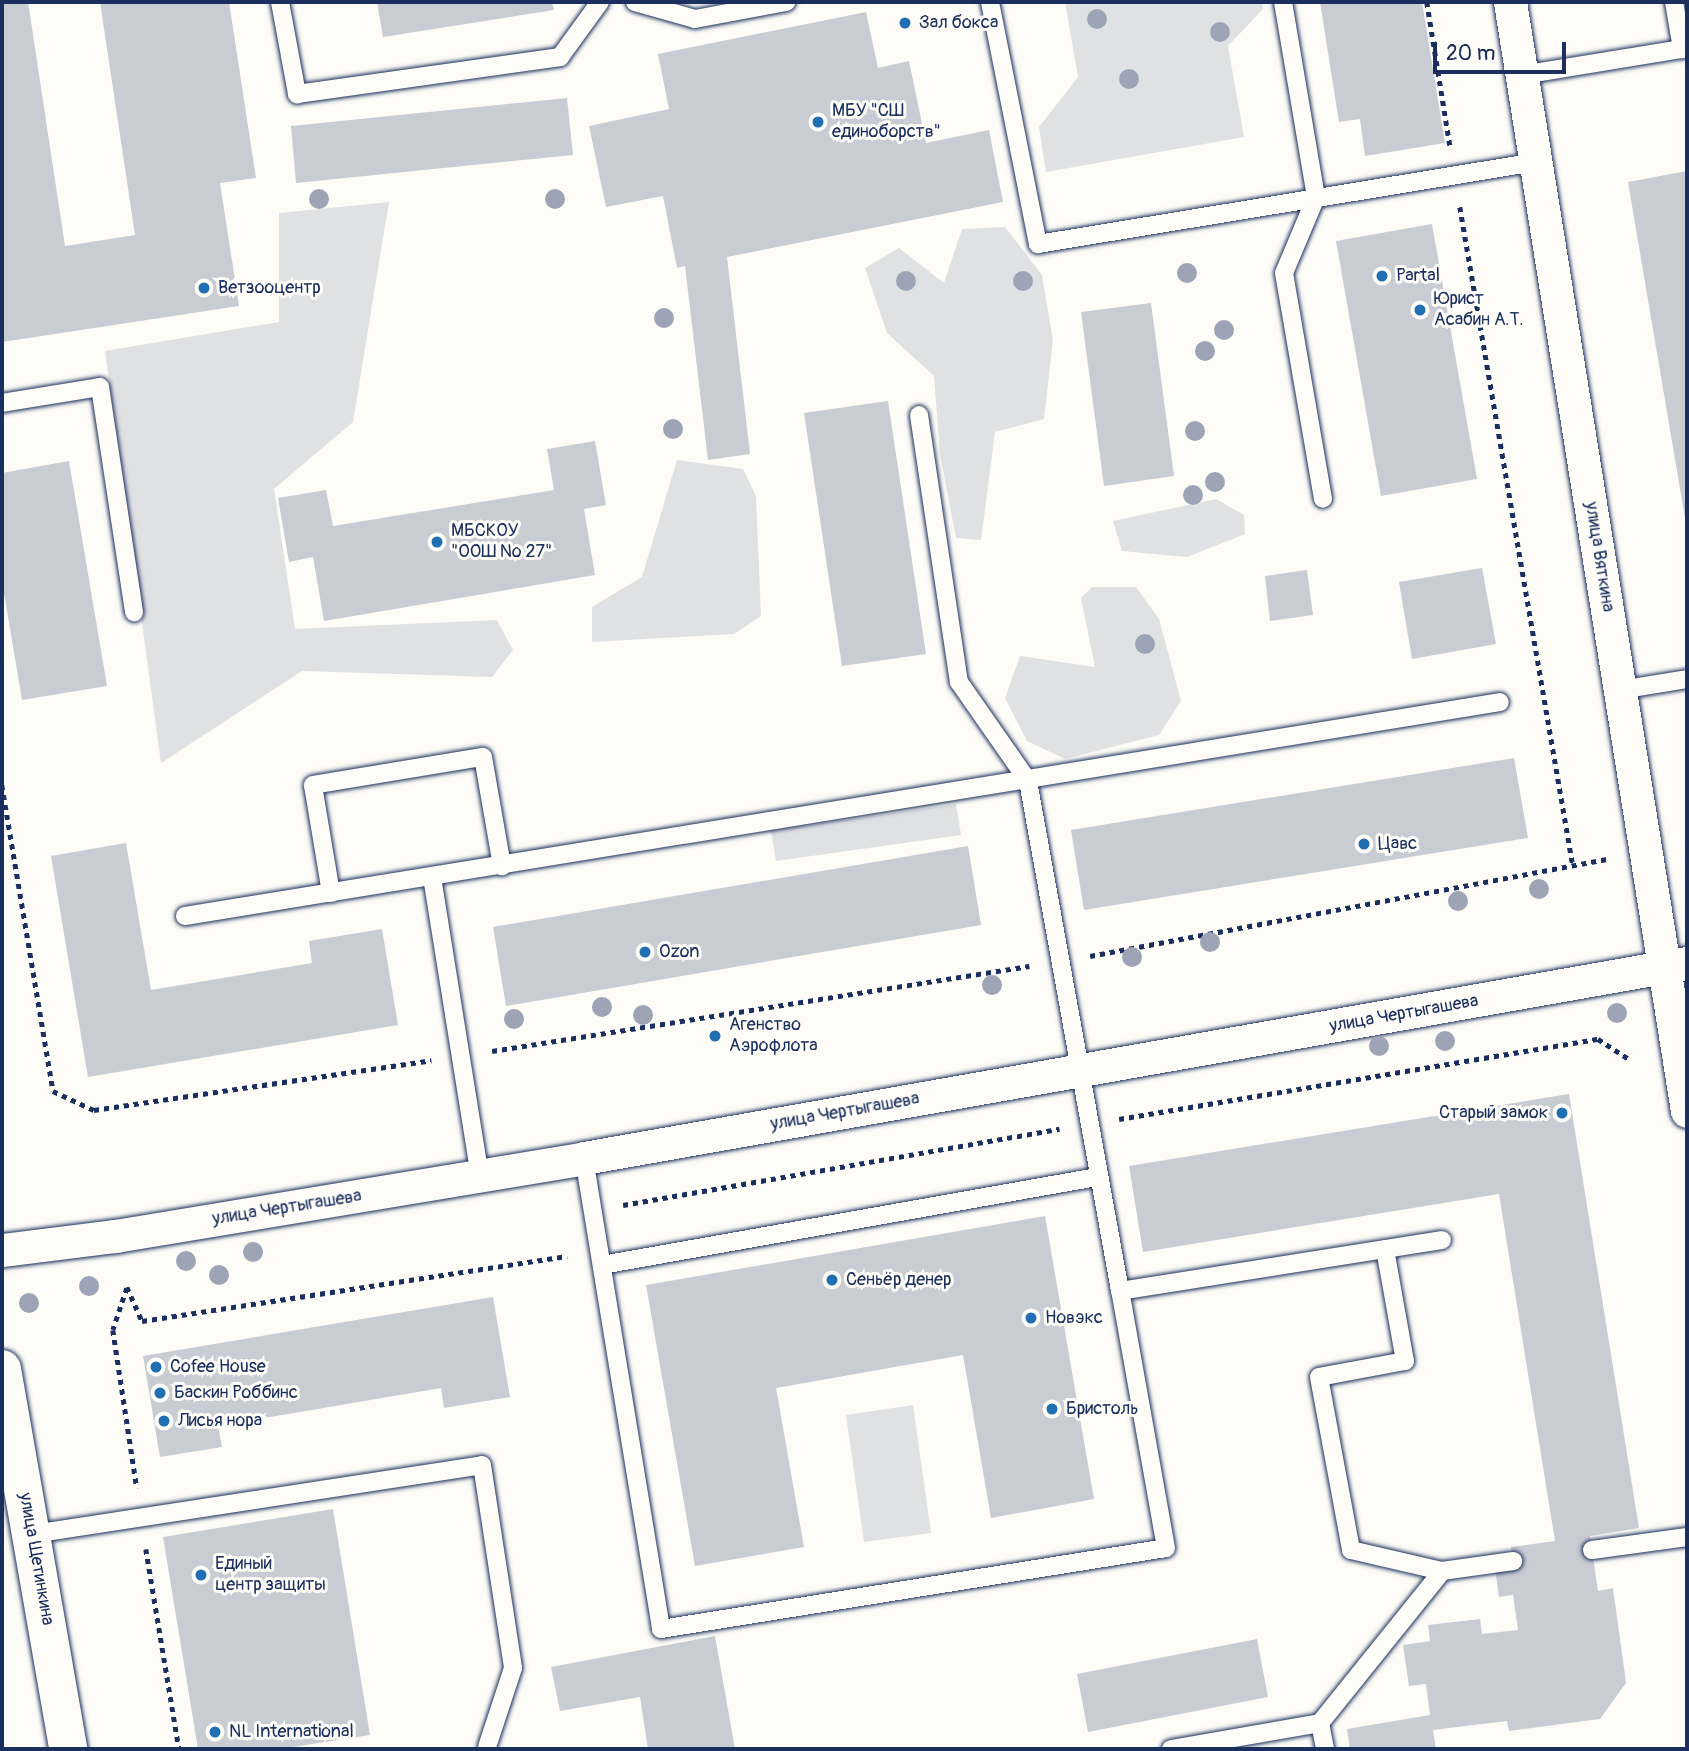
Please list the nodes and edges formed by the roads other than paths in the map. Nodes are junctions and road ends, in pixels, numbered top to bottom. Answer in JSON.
{"nodes":[{"id":1,"x":280,"y":2,"type":"edge"},
{"id":2,"x":600,"y":2,"type":"edge"},
{"id":3,"x":635,"y":2,"type":"edge"},
{"id":4,"x":786,"y":2,"type":"edge"},
{"id":5,"x":990,"y":2,"type":"edge"},
{"id":6,"x":1283,"y":2,"type":"edge"},
{"id":7,"x":1510,"y":2,"type":"edge"},
{"id":8,"x":1674,"y":2,"type":"edge"},
{"id":9,"x":755,"y":4,"type":"edge"},
{"id":10,"x":1685,"y":49,"type":"edge"},
{"id":11,"x":1522,"y":75,"type":"junction"},
{"id":12,"x":1536,"y":162,"type":"junction"},
{"id":13,"x":1316,"y":197,"type":"junction"},
{"id":14,"x":2,"y":403,"type":"edge"},
{"id":15,"x":919,"y":415,"type":"dead end"},
{"id":16,"x":1323,"y":499,"type":"dead end"},
{"id":17,"x":134,"y":612,"type":"dead end"},
{"id":18,"x":1687,"y":679,"type":"edge"},
{"id":19,"x":1620,"y":691,"type":"junction"},
{"id":20,"x":1500,"y":702,"type":"dead end"},
{"id":21,"x":1028,"y":781,"type":"junction"},
{"id":22,"x":502,"y":866,"type":"junction"},
{"id":23,"x":432,"y":877,"type":"junction"},
{"id":24,"x":331,"y":893,"type":"junction"},
{"id":25,"x":185,"y":916,"type":"dead end"},
{"id":26,"x":1676,"y":966,"type":"edge"},
{"id":27,"x":1076,"y":1072,"type":"junction"},
{"id":28,"x":1687,"y":1111,"type":"edge"},
{"id":29,"x":584,"y":1158,"type":"junction"},
{"id":30,"x":480,"y":1176,"type":"junction"},
{"id":31,"x":1097,"y":1177,"type":"junction"},
{"id":32,"x":1442,"y":1240,"type":"dead end"},
{"id":33,"x":1385,"y":1249,"type":"junction"},
{"id":34,"x":2,"y":1250,"type":"edge"},
{"id":35,"x":602,"y":1265,"type":"junction"},
{"id":36,"x":1120,"y":1291,"type":"junction"},
{"id":37,"x":2,"y":1368,"type":"edge"},
{"id":38,"x":33,"y":1534,"type":"junction"},
{"id":39,"x":1687,"y":1537,"type":"edge"},
{"id":40,"x":1592,"y":1549,"type":"dead end"},
{"id":41,"x":1513,"y":1560,"type":"dead end"},
{"id":42,"x":1443,"y":1571,"type":"junction"},
{"id":43,"x":1320,"y":1723,"type":"junction"},
{"id":44,"x":68,"y":1749,"type":"edge"},
{"id":45,"x":483,"y":1749,"type":"edge"},
{"id":46,"x":1171,"y":1749,"type":"edge"},
{"id":47,"x":1325,"y":1749,"type":"edge"}],
"edges":[{"from":1,"to":2,"type":"lane"},
{"from":3,"to":9,"type":"lane"},
{"from":4,"to":9,"type":"lane"},
{"from":5,"to":13,"type":"lane"},
{"from":6,"to":13,"type":"lane"},
{"from":7,"to":11,"type":"street","name":"улица Вяткина"},
{"from":8,"to":10,"type":"lane"},
{"from":10,"to":11,"type":"lane"},
{"from":11,"to":12,"type":"street","name":"улица Вяткина"},
{"from":12,"to":13,"type":"lane"},
{"from":12,"to":19,"type":"street","name":"улица Вяткина"},
{"from":13,"to":16,"type":"lane"},
{"from":14,"to":17,"type":"lane"},
{"from":15,"to":21,"type":"lane"},
{"from":18,"to":19,"type":"lane"},
{"from":19,"to":26,"type":"street","name":"улица Вяткина"},
{"from":20,"to":21,"type":"lane"},
{"from":21,"to":22,"type":"lane"},
{"from":21,"to":27,"type":"lane"},
{"from":22,"to":23,"type":"lane"},
{"from":22,"to":24,"type":"lane"},
{"from":23,"to":24,"type":"lane"},
{"from":23,"to":30,"type":"lane"},
{"from":24,"to":25,"type":"lane"},
{"from":26,"to":27,"type":"street","name":"улица Чертыгашева"},
{"from":26,"to":28,"type":"street","name":"улица Вяткина"},
{"from":27,"to":29,"type":"street","name":"улица Чертыгашева"},
{"from":27,"to":31,"type":"lane"},
{"from":29,"to":30,"type":"street","name":"улица Чертыгашева"},
{"from":29,"to":35,"type":"lane"},
{"from":30,"to":34,"type":"street","name":"улица Чертыгашева"},
{"from":31,"to":35,"type":"lane"},
{"from":31,"to":36,"type":"lane"},
{"from":32,"to":33,"type":"lane"},
{"from":33,"to":36,"type":"lane"},
{"from":33,"to":42,"type":"lane"},
{"from":35,"to":36,"type":"lane"},
{"from":37,"to":38,"type":"main road","name":"улица Щетинкина"},
{"from":38,"to":44,"type":"main road","name":"улица Щетинкина"},
{"from":38,"to":45,"type":"lane"},
{"from":39,"to":40,"type":"lane"},
{"from":41,"to":42,"type":"lane"},
{"from":42,"to":43,"type":"lane"},
{"from":43,"to":46,"type":"lane"},
{"from":43,"to":47,"type":"lane"}]}
